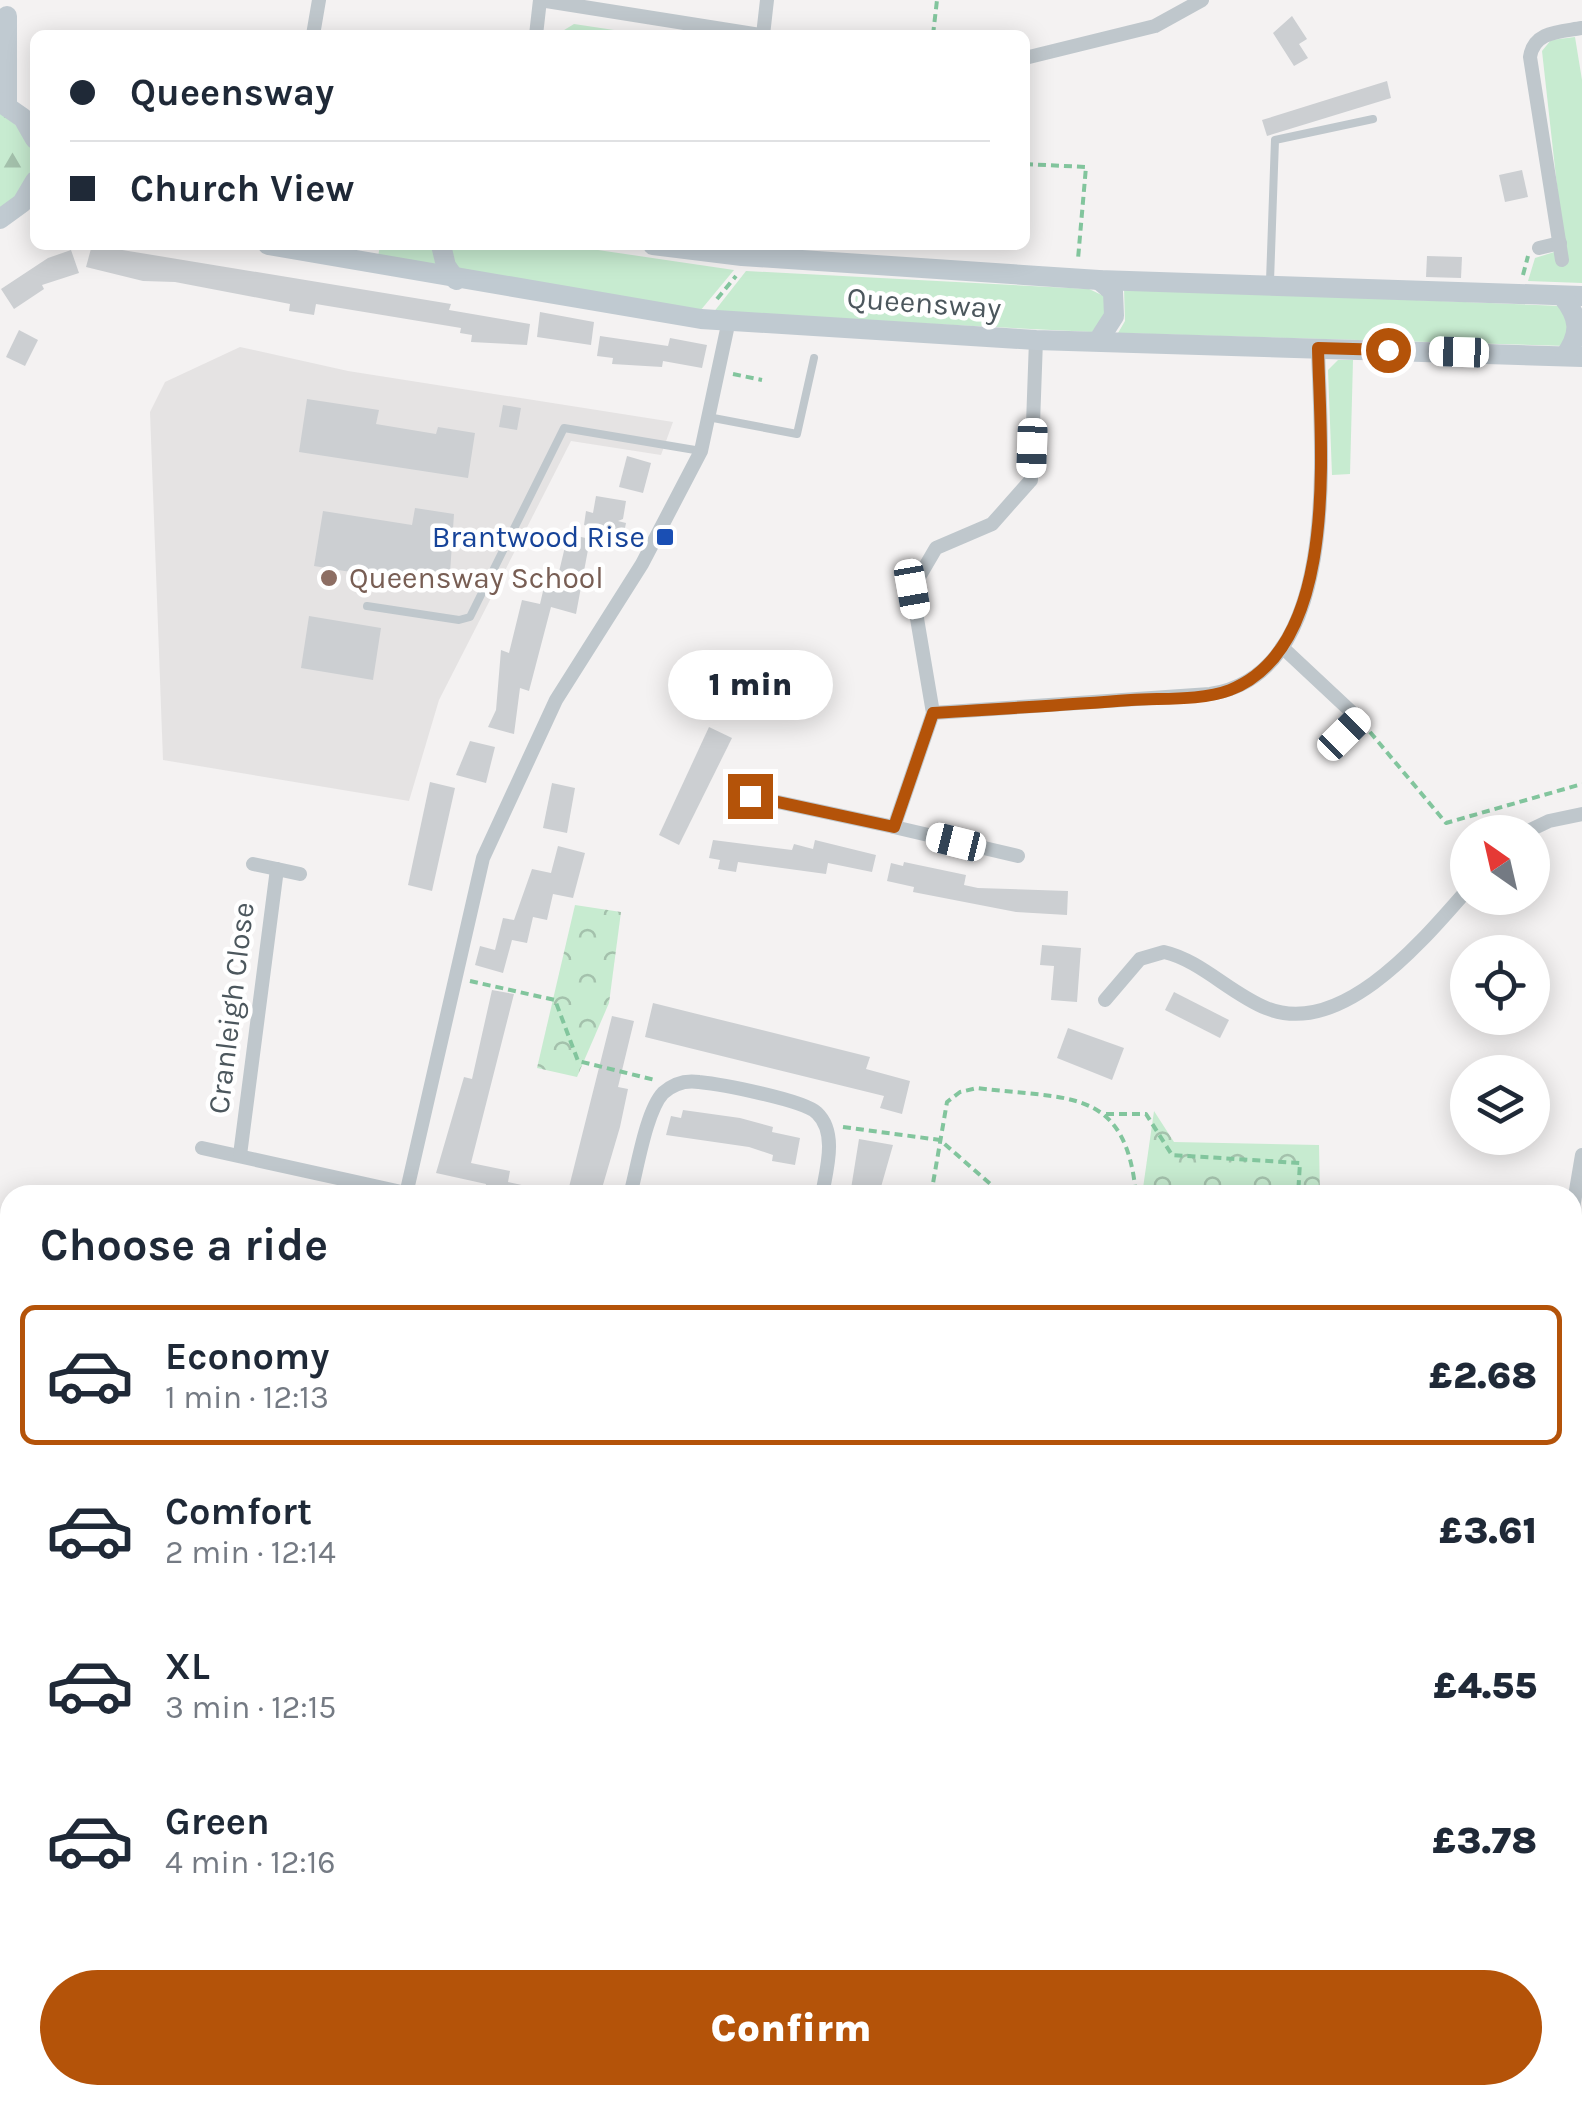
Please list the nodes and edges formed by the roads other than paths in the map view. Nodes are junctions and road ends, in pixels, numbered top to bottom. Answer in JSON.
{"nodes":[{"id":1,"x":319,"y":0,"type":"edge"},
{"id":2,"x":540,"y":0,"type":"edge"},
{"id":3,"x":767,"y":0,"type":"edge"},
{"id":4,"x":1202,"y":0,"type":"edge"},
{"id":5,"x":6,"y":15,"type":"edge"},
{"id":6,"x":1582,"y":28,"type":"edge"},
{"id":7,"x":314,"y":30,"type":"edge"},
{"id":8,"x":537,"y":30,"type":"edge"},
{"id":9,"x":729,"y":30,"type":"edge"},
{"id":10,"x":762,"y":30,"type":"edge"},
{"id":11,"x":1030,"y":57,"type":"edge"},
{"id":12,"x":4,"y":103,"type":"edge"},
{"id":13,"x":1373,"y":119,"type":"dead end"},
{"id":14,"x":30,"y":130,"type":"edge"},
{"id":15,"x":30,"y":194,"type":"edge"},
{"id":16,"x":0,"y":219,"type":"edge"},
{"id":17,"x":1560,"y":243,"type":"junction"},
{"id":18,"x":1539,"y":248,"type":"road end"},
{"id":19,"x":295,"y":250,"type":"edge"},
{"id":20,"x":442,"y":250,"type":"edge"},
{"id":21,"x":697,"y":250,"type":"edge"},
{"id":22,"x":1562,"y":260,"type":"dead end"},
{"id":23,"x":456,"y":280,"type":"junction"},
{"id":24,"x":1099,"y":280,"type":"junction"},
{"id":25,"x":1270,"y":286,"type":"junction"},
{"id":26,"x":1572,"y":297,"type":"edge"},
{"id":27,"x":729,"y":320,"type":"junction"},
{"id":28,"x":1036,"y":340,"type":"junction"},
{"id":29,"x":1098,"y":341,"type":"junction"},
{"id":30,"x":1318,"y":348,"type":"junction"},
{"id":31,"x":1573,"y":356,"type":"edge"},
{"id":32,"x":814,"y":358,"type":"dead end"},
{"id":33,"x":708,"y":418,"type":"junction"},
{"id":34,"x":701,"y":450,"type":"junction"},
{"id":35,"x":367,"y":606,"type":"dead end"},
{"id":36,"x":1282,"y":646,"type":"junction"},
{"id":37,"x":933,"y":713,"type":"junction"},
{"id":38,"x":1344,"y":734,"type":"dead end"},
{"id":39,"x":750,"y":796,"type":"dead end"},
{"id":40,"x":1582,"y":814,"type":"edge"},
{"id":41,"x":1550,"y":824,"type":"edge"},
{"id":42,"x":894,"y":827,"type":"junction"},
{"id":43,"x":1018,"y":856,"type":"dead end"},
{"id":44,"x":253,"y":864,"type":"dead end"},
{"id":45,"x":277,"y":869,"type":"junction"},
{"id":46,"x":300,"y":874,"type":"dead end"},
{"id":47,"x":1450,"y":909,"type":"edge"},
{"id":48,"x":1105,"y":1000,"type":"dead end"},
{"id":49,"x":202,"y":1148,"type":"dead end"},
{"id":50,"x":240,"y":1154,"type":"junction"},
{"id":51,"x":1582,"y":1155,"type":"edge"},
{"id":52,"x":376,"y":1185,"type":"edge"},
{"id":53,"x":413,"y":1185,"type":"edge"},
{"id":54,"x":633,"y":1185,"type":"edge"},
{"id":55,"x":824,"y":1185,"type":"edge"},
{"id":56,"x":1577,"y":1185,"type":"edge"}],
"edges":[{"from":1,"to":7,"type":"street"},
{"from":2,"to":8,"type":"street"},
{"from":2,"to":9,"type":"street"},
{"from":3,"to":10,"type":"street"},
{"from":4,"to":11,"type":"street"},
{"from":5,"to":12,"type":"street"},
{"from":6,"to":17,"type":"street"},
{"from":12,"to":14,"type":"street"},
{"from":13,"to":25,"type":"lane"},
{"from":15,"to":16,"type":"street"},
{"from":17,"to":18,"type":"street"},
{"from":17,"to":22,"type":"street"},
{"from":19,"to":23,"type":"street","name":"Queensway"},
{"from":20,"to":23,"type":"street"},
{"from":21,"to":24,"type":"street","name":"Queensway"},
{"from":23,"to":27,"type":"street","name":"Queensway"},
{"from":24,"to":25,"type":"street","name":"Queensway"},
{"from":24,"to":29,"type":"street"},
{"from":25,"to":26,"type":"street","name":"Queensway"},
{"from":26,"to":31,"type":"street"},
{"from":27,"to":28,"type":"street","name":"Queensway"},
{"from":27,"to":33,"type":"street"},
{"from":28,"to":29,"type":"street","name":"Queensway"},
{"from":28,"to":37,"type":"street"},
{"from":29,"to":30,"type":"street","name":"Queensway"},
{"from":30,"to":31,"type":"street","name":"Queensway"},
{"from":30,"to":36,"type":"street"},
{"from":32,"to":33,"type":"lane"},
{"from":33,"to":34,"type":"street"},
{"from":34,"to":35,"type":"lane"},
{"from":34,"to":53,"type":"street"},
{"from":36,"to":37,"type":"street"},
{"from":36,"to":38,"type":"street"},
{"from":37,"to":42,"type":"street"},
{"from":39,"to":42,"type":"street"},
{"from":40,"to":41,"type":"street"},
{"from":42,"to":43,"type":"street"},
{"from":44,"to":45,"type":"street","name":"Cranleigh Close"},
{"from":45,"to":46,"type":"street","name":"Cranleigh Close"},
{"from":45,"to":50,"type":"street","name":"Cranleigh Close"},
{"from":47,"to":48,"type":"street"},
{"from":49,"to":50,"type":"street"},
{"from":50,"to":52,"type":"street"},
{"from":51,"to":56,"type":"street"},
{"from":54,"to":55,"type":"street"}]}
